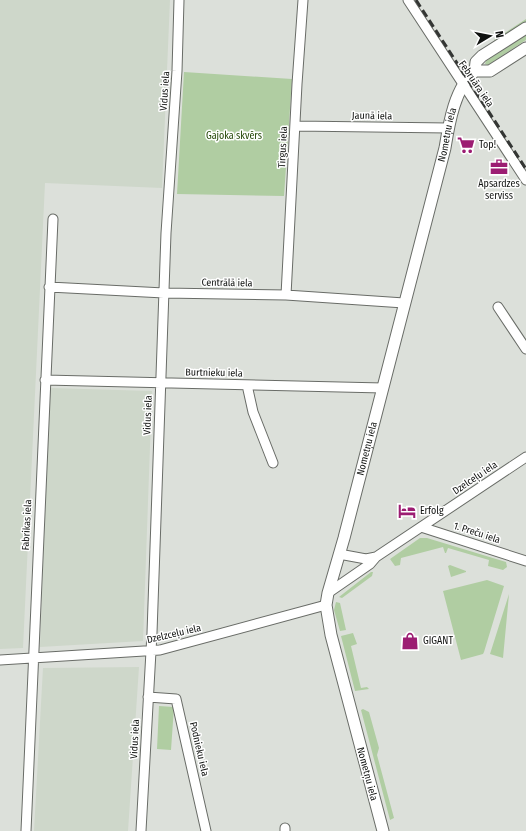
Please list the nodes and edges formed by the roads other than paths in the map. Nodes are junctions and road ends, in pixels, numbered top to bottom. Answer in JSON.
{"nodes":[{"id":1,"x":179,"y":0,"type":"edge"},
{"id":2,"x":304,"y":0,"type":"edge"},
{"id":3,"x":408,"y":0,"type":"edge"},
{"id":4,"x":526,"y":28,"type":"edge"},
{"id":5,"x":526,"y":48,"type":"edge"},
{"id":6,"x":475,"y":71,"type":"junction"},
{"id":7,"x":463,"y":84,"type":"junction"},
{"id":8,"x":296,"y":126,"type":"junction"},
{"id":9,"x":448,"y":128,"type":"junction"},
{"id":10,"x":526,"y":180,"type":"edge"},
{"id":11,"x":53,"y":219,"type":"dead end"},
{"id":12,"x":49,"y":287,"type":"junction"},
{"id":13,"x":164,"y":293,"type":"junction"},
{"id":14,"x":286,"y":295,"type":"junction"},
{"id":15,"x":404,"y":303,"type":"junction"},
{"id":16,"x":498,"y":307,"type":"dead end"},
{"id":17,"x":526,"y":349,"type":"edge"},
{"id":18,"x":45,"y":380,"type":"junction"},
{"id":19,"x":160,"y":383,"type":"junction"},
{"id":20,"x":247,"y":385,"type":"junction"},
{"id":21,"x":383,"y":388,"type":"junction"},
{"id":22,"x":526,"y":457,"type":"edge"},
{"id":23,"x":273,"y":463,"type":"dead end"},
{"id":24,"x":422,"y":527,"type":"junction"},
{"id":25,"x":339,"y":554,"type":"junction"},
{"id":26,"x":376,"y":557,"type":"junction"},
{"id":27,"x":526,"y":561,"type":"edge"},
{"id":28,"x":328,"y":593,"type":"junction"},
{"id":29,"x":326,"y":606,"type":"junction"},
{"id":30,"x":151,"y":651,"type":"junction"},
{"id":31,"x":34,"y":658,"type":"junction"},
{"id":32,"x":0,"y":660,"type":"edge"},
{"id":33,"x":148,"y":697,"type":"junction"},
{"id":34,"x":26,"y":831,"type":"edge"},
{"id":35,"x":141,"y":831,"type":"edge"},
{"id":36,"x":206,"y":831,"type":"edge"},
{"id":37,"x":383,"y":831,"type":"edge"}],
"edges":[{"from":1,"to":13,"type":"street","name":"Vidus iela"},
{"from":2,"to":8,"type":"street","name":"Tirgus iela"},
{"from":3,"to":7,"type":"street","name":"Februāra iela"},
{"from":4,"to":6,"type":"street","name":"Nometņu iela"},
{"from":5,"to":6,"type":"street"},
{"from":6,"to":7,"type":"street","name":"Nometņu iela"},
{"from":7,"to":9,"type":"street","name":"Nometņu iela"},
{"from":7,"to":10,"type":"street","name":"Februāra iela"},
{"from":8,"to":9,"type":"street","name":"Jaunā iela"},
{"from":8,"to":14,"type":"street","name":"Tirgus iela"},
{"from":9,"to":15,"type":"street","name":"Nometņu iela"},
{"from":11,"to":12,"type":"street","name":"Fabrikas iela"},
{"from":12,"to":13,"type":"street","name":"Centrālā iela"},
{"from":12,"to":18,"type":"street","name":"Fabrikas iela"},
{"from":13,"to":14,"type":"street","name":"Centrālā iela"},
{"from":13,"to":19,"type":"street","name":"Vidus iela"},
{"from":14,"to":15,"type":"street","name":"Centrālā iela"},
{"from":15,"to":21,"type":"street","name":"Nometņu iela"},
{"from":16,"to":17,"type":"street"},
{"from":18,"to":19,"type":"street","name":"Burtnieku iela"},
{"from":18,"to":31,"type":"street","name":"Fabrikas iela"},
{"from":19,"to":20,"type":"street","name":"Burtnieku iela"},
{"from":19,"to":30,"type":"street","name":"Vidus iela"},
{"from":20,"to":21,"type":"street","name":"Burtnieku iela"},
{"from":20,"to":23,"type":"street"},
{"from":21,"to":25,"type":"street","name":"Nometņu iela"},
{"from":22,"to":24,"type":"street","name":"Dzelceļu iela"},
{"from":24,"to":26,"type":"street","name":"Dzelceļu iela"},
{"from":24,"to":27,"type":"street","name":"1. Preču iela"},
{"from":25,"to":26,"type":"street"},
{"from":25,"to":28,"type":"street","name":"Nometņu iela"},
{"from":26,"to":28,"type":"street","name":"Dzelceļu iela"},
{"from":28,"to":29,"type":"street","name":"Nometņu iela"},
{"from":29,"to":30,"type":"street","name":"Dzelzceļu iela"},
{"from":29,"to":37,"type":"street","name":"Nometņu iela"},
{"from":30,"to":31,"type":"street","name":"Dzelzceļu iela"},
{"from":30,"to":33,"type":"street","name":"Vidus iela"},
{"from":31,"to":32,"type":"street","name":"Dzelzceļu iela"},
{"from":31,"to":34,"type":"street","name":"Fabrikas iela"},
{"from":33,"to":35,"type":"street","name":"Vidus iela"},
{"from":33,"to":36,"type":"street","name":"Podnieku iela"}]}
